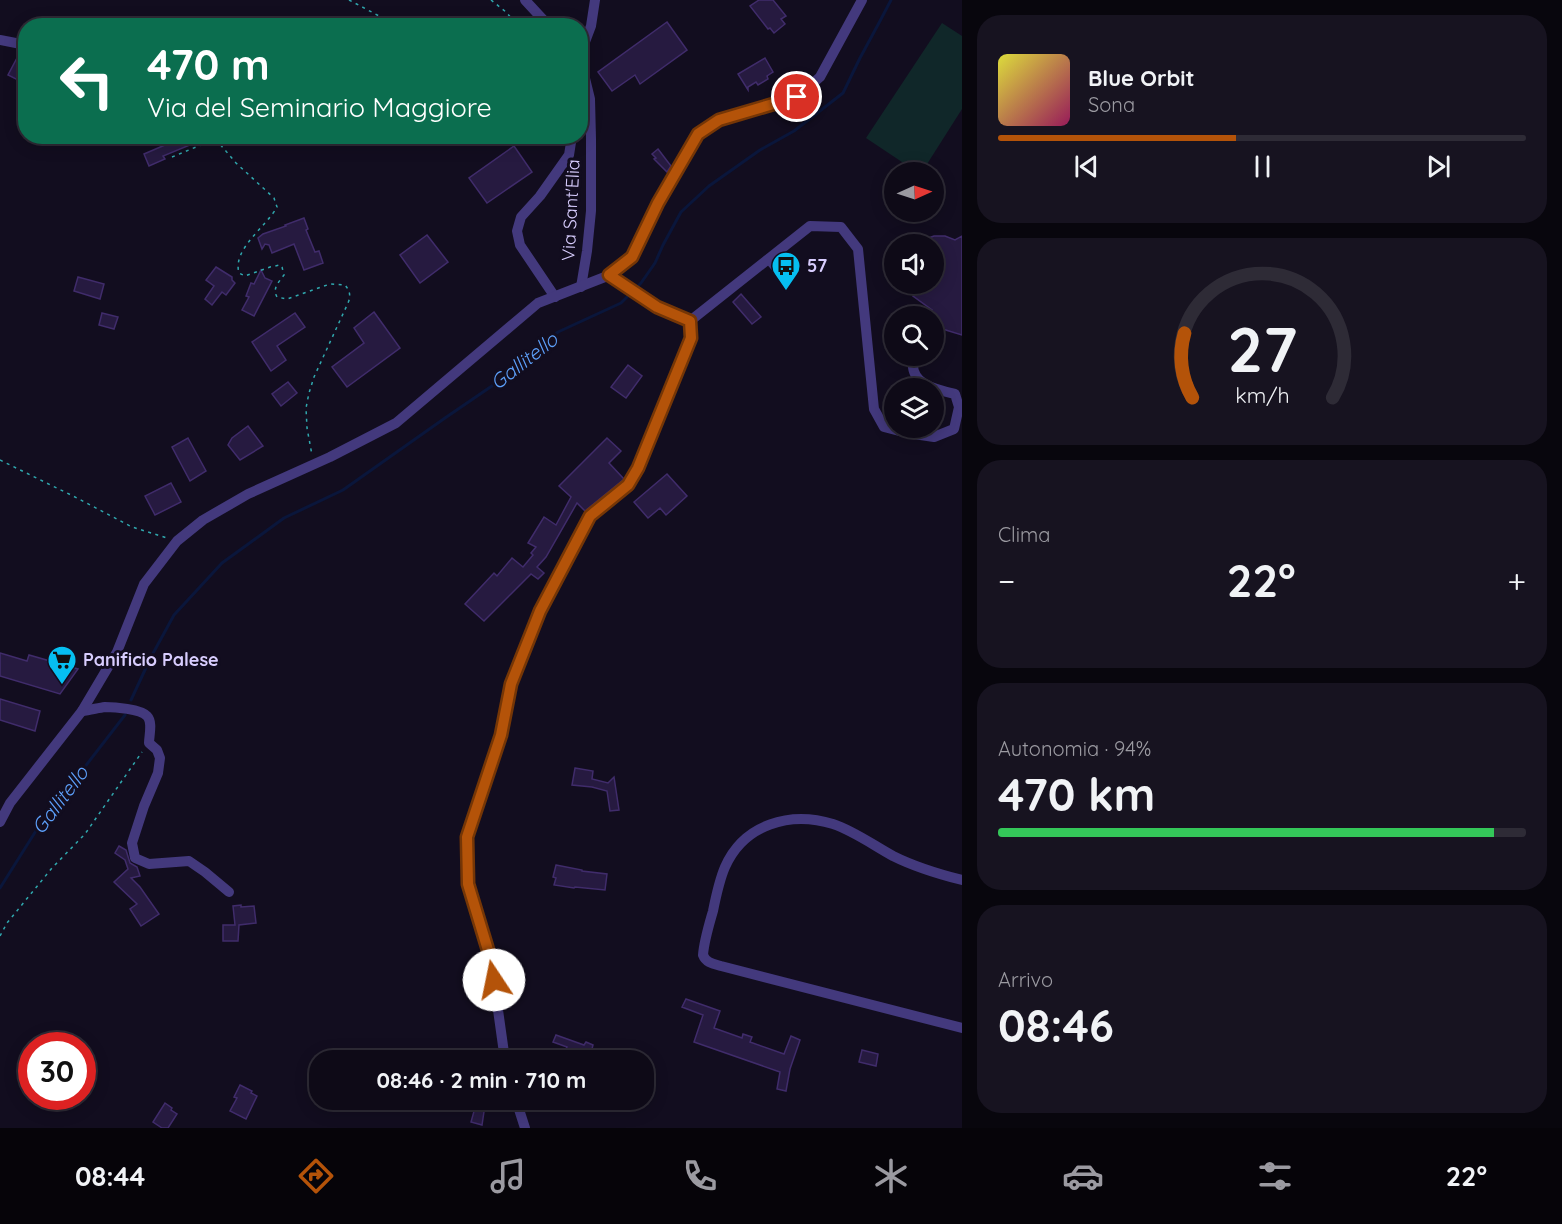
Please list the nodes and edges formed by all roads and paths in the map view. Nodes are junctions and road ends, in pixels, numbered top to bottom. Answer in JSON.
{"nodes":[{"id":1,"x":349,"y":0,"type":"edge"},
{"id":2,"x":491,"y":0,"type":"edge"},
{"id":3,"x":525,"y":0,"type":"edge"},
{"id":4,"x":595,"y":0,"type":"edge"},
{"id":5,"x":862,"y":0,"type":"edge"},
{"id":6,"x":383,"y":18,"type":"edge"},
{"id":7,"x":511,"y":18,"type":"edge"},
{"id":8,"x":542,"y":18,"type":"edge"},
{"id":9,"x":588,"y":34,"type":"edge"},
{"id":10,"x":0,"y":40,"type":"edge"},
{"id":11,"x":18,"y":43,"type":"edge"},
{"id":12,"x":588,"y":91,"type":"edge"},
{"id":13,"x":588,"y":95,"type":"edge"},
{"id":14,"x":590,"y":99,"type":"junction"},
{"id":15,"x":203,"y":144,"type":"edge"},
{"id":16,"x":220,"y":144,"type":"edge"},
{"id":17,"x":570,"y":144,"type":"edge"},
{"id":18,"x":171,"y":157,"type":"dead end"},
{"id":19,"x":769,"y":259,"type":"junction"},
{"id":20,"x":613,"y":277,"type":"junction"},
{"id":21,"x":785,"y":278,"type":"dead end"},
{"id":22,"x":581,"y":287,"type":"junction"},
{"id":23,"x":555,"y":297,"type":"junction"},
{"id":24,"x":690,"y":321,"type":"junction"},
{"id":25,"x":912,"y":366,"type":"edge"},
{"id":26,"x":962,"y":419,"type":"edge"},
{"id":27,"x":954,"y":429,"type":"junction"},
{"id":28,"x":0,"y":460,"type":"edge"},
{"id":29,"x":313,"y":465,"type":"junction"},
{"id":30,"x":177,"y":541,"type":"junction"},
{"id":31,"x":82,"y":711,"type":"junction"},
{"id":32,"x":149,"y":743,"type":"junction"},
{"id":33,"x":0,"y":822,"type":"edge"},
{"id":34,"x":962,"y":880,"type":"edge"},
{"id":35,"x":228,"y":892,"type":"dead end"},
{"id":36,"x":0,"y":936,"type":"edge"},
{"id":37,"x":962,"y":1028,"type":"edge"},
{"id":38,"x":504,"y":1050,"type":"edge"},
{"id":39,"x":519,"y":1110,"type":"edge"},
{"id":40,"x":525,"y":1128,"type":"edge"}],
"edges":[{"from":1,"to":6,"type":"path"},
{"from":2,"to":7,"type":"path"},
{"from":3,"to":8,"type":"street"},
{"from":4,"to":9,"type":"street","name":"Via Sant'Elia"},
{"from":5,"to":20,"type":"street"},
{"from":10,"to":11,"type":"street"},
{"from":12,"to":14,"type":"street","name":"Via Sant'Elia"},
{"from":13,"to":14,"type":"street","name":"Via Sant'Elia"},
{"from":14,"to":22,"type":"street","name":"Via Sant'Elia"},
{"from":15,"to":18,"type":"path"},
{"from":16,"to":29,"type":"path"},
{"from":17,"to":23,"type":"street"},
{"from":19,"to":21,"type":"street"},
{"from":19,"to":24,"type":"street"},
{"from":19,"to":27,"type":"street"},
{"from":20,"to":22,"type":"street"},
{"from":20,"to":24,"type":"street"},
{"from":22,"to":23,"type":"street"},
{"from":23,"to":29,"type":"street"},
{"from":24,"to":38,"type":"street"},
{"from":25,"to":27,"type":"street"},
{"from":26,"to":27,"type":"street"},
{"from":28,"to":30,"type":"path"},
{"from":29,"to":30,"type":"street"},
{"from":30,"to":31,"type":"street"},
{"from":31,"to":32,"type":"street"},
{"from":31,"to":33,"type":"street"},
{"from":32,"to":35,"type":"street"},
{"from":32,"to":36,"type":"path"},
{"from":34,"to":37,"type":"street"},
{"from":39,"to":40,"type":"street"}]}
